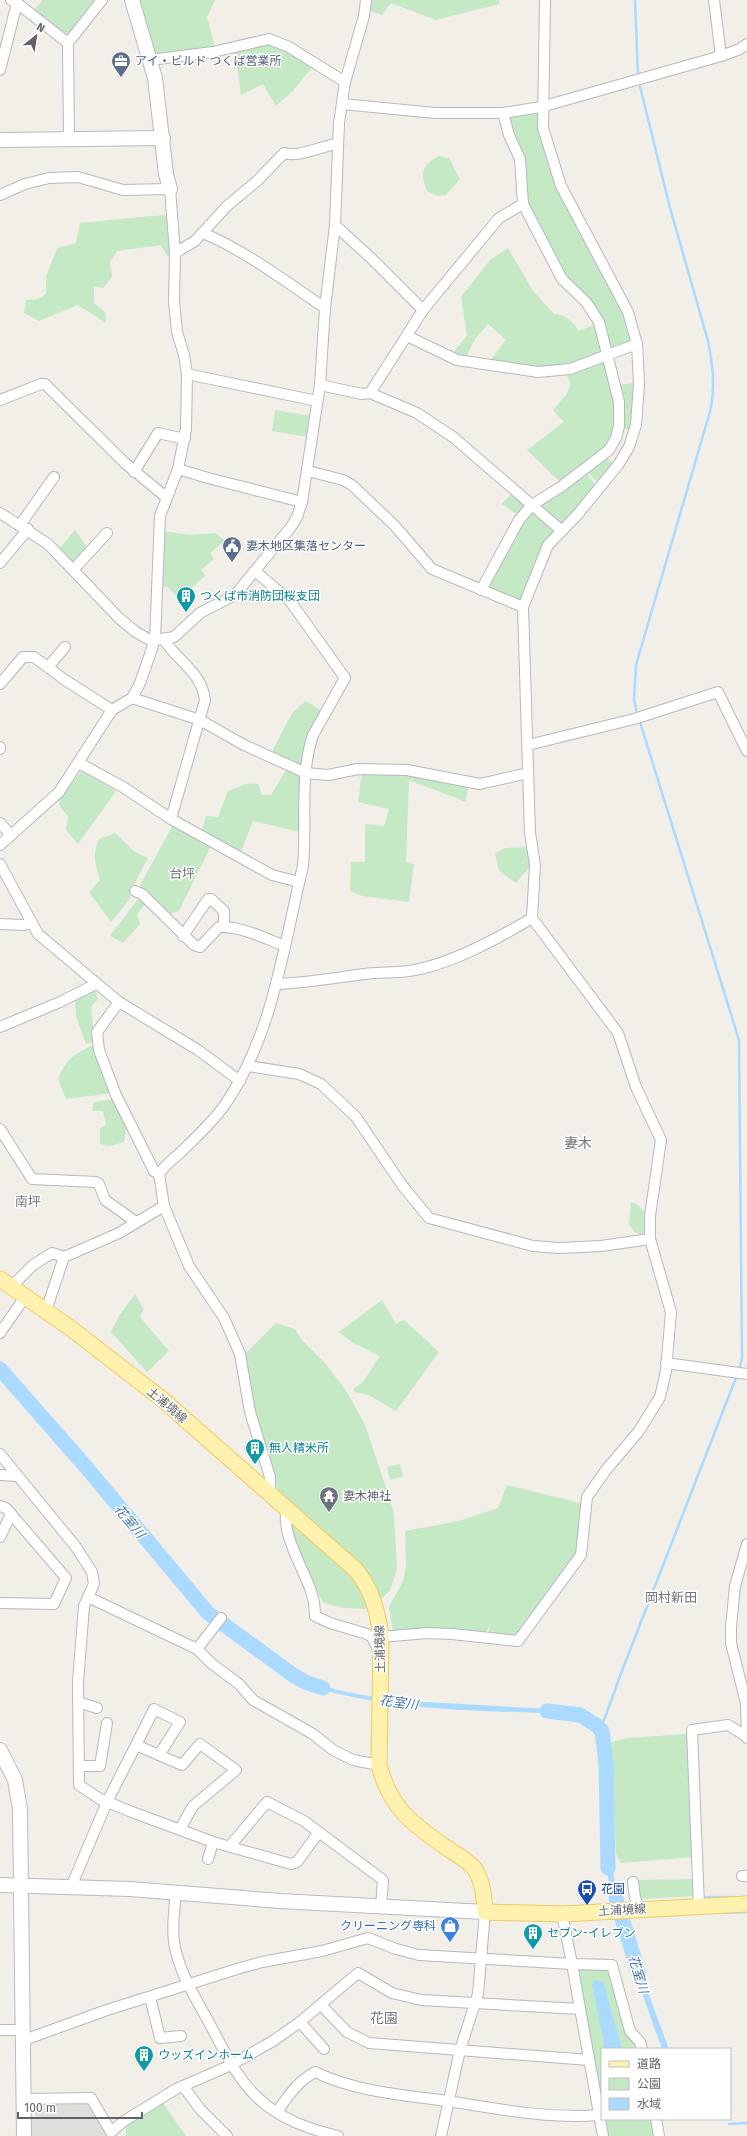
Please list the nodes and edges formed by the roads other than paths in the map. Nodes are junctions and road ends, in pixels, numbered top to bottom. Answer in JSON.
{"nodes":[{"id":1,"x":102,"y":0,"type":"edge"},
{"id":2,"x":132,"y":0,"type":"edge"},
{"id":3,"x":366,"y":0,"type":"edge"},
{"id":4,"x":545,"y":0,"type":"edge"},
{"id":5,"x":714,"y":0,"type":"edge"},
{"id":6,"x":14,"y":1,"type":"edge"},
{"id":7,"x":68,"y":43,"type":"junction"},
{"id":8,"x":747,"y":44,"type":"edge"},
{"id":9,"x":721,"y":56,"type":"junction"},
{"id":10,"x":150,"y":60,"type":"junction"},
{"id":11,"x":0,"y":70,"type":"edge"},
{"id":12,"x":345,"y":82,"type":"junction"},
{"id":13,"x":342,"y":104,"type":"junction"},
{"id":14,"x":542,"y":107,"type":"junction"},
{"id":15,"x":503,"y":113,"type":"junction"},
{"id":16,"x":163,"y":138,"type":"junction"},
{"id":17,"x":69,"y":139,"type":"junction"},
{"id":18,"x":0,"y":140,"type":"edge"},
{"id":19,"x":337,"y":144,"type":"junction"},
{"id":20,"x":170,"y":189,"type":"junction"},
{"id":21,"x":0,"y":195,"type":"edge"},
{"id":22,"x":523,"y":204,"type":"junction"},
{"id":23,"x":335,"y":225,"type":"junction"},
{"id":24,"x":203,"y":233,"type":"junction"},
{"id":25,"x":175,"y":254,"type":"junction"},
{"id":26,"x":325,"y":308,"type":"junction"},
{"id":27,"x":423,"y":310,"type":"junction"},
{"id":28,"x":406,"y":336,"type":"junction"},
{"id":29,"x":637,"y":344,"type":"junction"},
{"id":30,"x":608,"y":354,"type":"junction"},
{"id":31,"x":187,"y":374,"type":"junction"},
{"id":32,"x":320,"y":385,"type":"junction"},
{"id":33,"x":370,"y":393,"type":"junction"},
{"id":34,"x":0,"y":400,"type":"edge"},
{"id":35,"x":317,"y":401,"type":"junction"},
{"id":36,"x":185,"y":439,"type":"junction"},
{"id":37,"x":178,"y":469,"type":"junction"},
{"id":38,"x":308,"y":471,"type":"junction"},
{"id":39,"x":134,"y":472,"type":"junction"},
{"id":40,"x":54,"y":477,"type":"dead end"},
{"id":41,"x":166,"y":497,"type":"junction"},
{"id":42,"x":302,"y":502,"type":"junction"},
{"id":43,"x":532,"y":505,"type":"junction"},
{"id":44,"x":0,"y":513,"type":"edge"},
{"id":45,"x":24,"y":527,"type":"junction"},
{"id":46,"x":562,"y":531,"type":"junction"},
{"id":47,"x":107,"y":533,"type":"dead end"},
{"id":48,"x":0,"y":563,"type":"edge"},
{"id":49,"x":74,"y":569,"type":"junction"},
{"id":50,"x":255,"y":571,"type":"junction"},
{"id":51,"x":481,"y":590,"type":"junction"},
{"id":52,"x":523,"y":607,"type":"junction"},
{"id":53,"x":160,"y":640,"type":"junction"},
{"id":54,"x":65,"y":647,"type":"dead end"},
{"id":55,"x":48,"y":667,"type":"junction"},
{"id":56,"x":0,"y":684,"type":"edge"},
{"id":57,"x":132,"y":698,"type":"junction"},
{"id":58,"x":112,"y":710,"type":"junction"},
{"id":59,"x":200,"y":720,"type":"junction"},
{"id":60,"x":528,"y":745,"type":"junction"},
{"id":61,"x":747,"y":751,"type":"edge"},
{"id":62,"x":79,"y":763,"type":"junction"},
{"id":63,"x":306,"y":773,"type":"junction"},
{"id":64,"x":528,"y":773,"type":"junction"},
{"id":65,"x":171,"y":819,"type":"junction"},
{"id":66,"x":0,"y":823,"type":"edge"},
{"id":67,"x":11,"y":835,"type":"junction"},
{"id":68,"x":0,"y":845,"type":"edge"},
{"id":69,"x":0,"y":864,"type":"edge"},
{"id":70,"x":299,"y":882,"type":"junction"},
{"id":71,"x":135,"y":891,"type":"dead end"},
{"id":72,"x":532,"y":918,"type":"junction"},
{"id":73,"x":31,"y":923,"type":"junction"},
{"id":74,"x":0,"y":924,"type":"edge"},
{"id":75,"x":224,"y":927,"type":"junction"},
{"id":76,"x":183,"y":936,"type":"junction"},
{"id":77,"x":285,"y":946,"type":"junction"},
{"id":78,"x":96,"y":984,"type":"junction"},
{"id":79,"x":276,"y":984,"type":"junction"},
{"id":80,"x":118,"y":1002,"type":"junction"},
{"id":81,"x":0,"y":1027,"type":"edge"},
{"id":82,"x":248,"y":1066,"type":"junction"},
{"id":83,"x":240,"y":1081,"type":"junction"},
{"id":84,"x":0,"y":1129,"type":"edge"},
{"id":85,"x":159,"y":1174,"type":"junction"},
{"id":86,"x":164,"y":1206,"type":"junction"},
{"id":87,"x":136,"y":1222,"type":"junction"},
{"id":88,"x":650,"y":1239,"type":"junction"},
{"id":89,"x":64,"y":1257,"type":"junction"},
{"id":90,"x":5,"y":1283,"type":"edge"},
{"id":91,"x":25,"y":1297,"type":"junction"},
{"id":92,"x":46,"y":1311,"type":"junction"},
{"id":93,"x":0,"y":1333,"type":"edge"},
{"id":94,"x":666,"y":1363,"type":"junction"},
{"id":95,"x":745,"y":1374,"type":"edge"},
{"id":96,"x":0,"y":1454,"type":"edge"},
{"id":97,"x":0,"y":1475,"type":"edge"},
{"id":98,"x":17,"y":1476,"type":"junction"},
{"id":99,"x":270,"y":1493,"type":"junction"},
{"id":100,"x":0,"y":1506,"type":"edge"},
{"id":101,"x":287,"y":1508,"type":"junction"},
{"id":102,"x":11,"y":1514,"type":"junction"},
{"id":103,"x":0,"y":1537,"type":"edge"},
{"id":104,"x":747,"y":1544,"type":"edge"},
{"id":105,"x":88,"y":1597,"type":"junction"},
{"id":106,"x":0,"y":1603,"type":"edge"},
{"id":107,"x":218,"y":1621,"type":"dead end"},
{"id":108,"x":381,"y":1643,"type":"junction"},
{"id":109,"x":197,"y":1648,"type":"junction"},
{"id":110,"x":78,"y":1702,"type":"junction"},
{"id":111,"x":97,"y":1708,"type":"dead end"},
{"id":112,"x":747,"y":1719,"type":"edge"},
{"id":113,"x":107,"y":1723,"type":"dead end"},
{"id":114,"x":728,"y":1725,"type":"junction"},
{"id":115,"x":747,"y":1737,"type":"edge"},
{"id":116,"x":136,"y":1744,"type":"junction"},
{"id":117,"x":0,"y":1750,"type":"edge"},
{"id":118,"x":159,"y":1755,"type":"junction"},
{"id":119,"x":379,"y":1765,"type":"junction"},
{"id":120,"x":79,"y":1766,"type":"junction"},
{"id":121,"x":107,"y":1802,"type":"junction"},
{"id":122,"x":180,"y":1829,"type":"junction"},
{"id":123,"x":319,"y":1832,"type":"junction"},
{"id":124,"x":213,"y":1842,"type":"junction"},
{"id":125,"x":230,"y":1846,"type":"junction"},
{"id":126,"x":208,"y":1859,"type":"dead end"},
{"id":127,"x":633,"y":1882,"type":"dead end"},
{"id":128,"x":0,"y":1886,"type":"edge"},
{"id":129,"x":21,"y":1886,"type":"junction"},
{"id":130,"x":71,"y":1887,"type":"junction"},
{"id":131,"x":176,"y":1893,"type":"junction"},
{"id":132,"x":747,"y":1904,"type":"edge"},
{"id":133,"x":699,"y":1906,"type":"junction"},
{"id":134,"x":382,"y":1907,"type":"junction"},
{"id":135,"x":637,"y":1909,"type":"junction"},
{"id":136,"x":484,"y":1912,"type":"junction"},
{"id":137,"x":562,"y":1914,"type":"junction"},
{"id":138,"x":482,"y":1959,"type":"junction"},
{"id":139,"x":572,"y":1964,"type":"junction"},
{"id":140,"x":189,"y":1986,"type":"junction"},
{"id":141,"x":150,"y":1997,"type":"junction"},
{"id":142,"x":475,"y":2004,"type":"junction"},
{"id":143,"x":321,"y":2005,"type":"junction"},
{"id":144,"x":580,"y":2009,"type":"junction"},
{"id":145,"x":300,"y":2022,"type":"junction"},
{"id":146,"x":0,"y":2030,"type":"edge"},
{"id":147,"x":23,"y":2035,"type":"junction"},
{"id":148,"x":181,"y":2036,"type":"dead end"},
{"id":149,"x":642,"y":2048,"type":"edge"},
{"id":150,"x":324,"y":2049,"type":"dead end"},
{"id":151,"x":460,"y":2050,"type":"junction"},
{"id":152,"x":589,"y":2060,"type":"junction"},
{"id":153,"x":232,"y":2065,"type":"junction"},
{"id":154,"x":183,"y":2086,"type":"junction"},
{"id":155,"x":23,"y":2099,"type":"junction"},
{"id":156,"x":448,"y":2101,"type":"junction"},
{"id":157,"x":276,"y":2112,"type":"junction"},
{"id":158,"x":599,"y":2116,"type":"junction"},
{"id":159,"x":656,"y":2120,"type":"edge"},
{"id":160,"x":24,"y":2136,"type":"edge"},
{"id":161,"x":227,"y":2136,"type":"edge"},
{"id":162,"x":338,"y":2136,"type":"edge"},
{"id":163,"x":441,"y":2136,"type":"edge"},
{"id":164,"x":603,"y":2136,"type":"edge"},
{"id":165,"x":659,"y":2136,"type":"edge"}],
"edges":[{"from":1,"to":7,"type":"street"},
{"from":2,"to":10,"type":"street"},
{"from":3,"to":12,"type":"street"},
{"from":4,"to":14,"type":"street"},
{"from":5,"to":9,"type":"street"},
{"from":6,"to":7,"type":"street"},
{"from":6,"to":11,"type":"street"},
{"from":7,"to":17,"type":"street"},
{"from":8,"to":9,"type":"street"},
{"from":9,"to":14,"type":"street"},
{"from":10,"to":12,"type":"street"},
{"from":10,"to":16,"type":"street"},
{"from":12,"to":13,"type":"street"},
{"from":13,"to":15,"type":"street"},
{"from":13,"to":19,"type":"street"},
{"from":14,"to":15,"type":"street"},
{"from":14,"to":29,"type":"street"},
{"from":15,"to":22,"type":"street"},
{"from":16,"to":17,"type":"street"},
{"from":16,"to":20,"type":"street"},
{"from":17,"to":18,"type":"street"},
{"from":19,"to":23,"type":"street"},
{"from":19,"to":24,"type":"street"},
{"from":20,"to":21,"type":"street"},
{"from":20,"to":25,"type":"street"},
{"from":22,"to":27,"type":"street"},
{"from":22,"to":30,"type":"street"},
{"from":23,"to":26,"type":"street"},
{"from":23,"to":27,"type":"street"},
{"from":24,"to":25,"type":"street"},
{"from":24,"to":26,"type":"street"},
{"from":25,"to":31,"type":"street"},
{"from":26,"to":32,"type":"street"},
{"from":27,"to":28,"type":"street"},
{"from":28,"to":30,"type":"street"},
{"from":28,"to":33,"type":"street"},
{"from":29,"to":30,"type":"street"},
{"from":29,"to":46,"type":"street"},
{"from":30,"to":43,"type":"street"},
{"from":31,"to":35,"type":"street"},
{"from":31,"to":36,"type":"street"},
{"from":32,"to":33,"type":"street"},
{"from":32,"to":35,"type":"street"},
{"from":33,"to":43,"type":"street"},
{"from":34,"to":39,"type":"street"},
{"from":35,"to":38,"type":"street"},
{"from":36,"to":37,"type":"street"},
{"from":36,"to":39,"type":"street"},
{"from":37,"to":41,"type":"street"},
{"from":37,"to":42,"type":"street"},
{"from":38,"to":42,"type":"street"},
{"from":38,"to":51,"type":"street"},
{"from":39,"to":41,"type":"street"},
{"from":40,"to":45,"type":"street"},
{"from":41,"to":53,"type":"street"},
{"from":42,"to":50,"type":"street"},
{"from":43,"to":46,"type":"street"},
{"from":43,"to":51,"type":"street"},
{"from":44,"to":45,"type":"street"},
{"from":45,"to":48,"type":"street"},
{"from":45,"to":49,"type":"street"},
{"from":46,"to":52,"type":"street"},
{"from":47,"to":49,"type":"street"},
{"from":49,"to":53,"type":"street"},
{"from":50,"to":53,"type":"street"},
{"from":50,"to":63,"type":"street"},
{"from":51,"to":52,"type":"street"},
{"from":52,"to":60,"type":"street"},
{"from":53,"to":57,"type":"street"},
{"from":53,"to":59,"type":"street"},
{"from":54,"to":55,"type":"street"},
{"from":55,"to":56,"type":"street"},
{"from":55,"to":58,"type":"street"},
{"from":57,"to":58,"type":"street"},
{"from":57,"to":59,"type":"street"},
{"from":58,"to":62,"type":"street"},
{"from":59,"to":63,"type":"street"},
{"from":59,"to":65,"type":"street"},
{"from":60,"to":61,"type":"street"},
{"from":60,"to":64,"type":"street"},
{"from":62,"to":65,"type":"street"},
{"from":62,"to":67,"type":"street"},
{"from":63,"to":64,"type":"street"},
{"from":63,"to":70,"type":"street"},
{"from":64,"to":72,"type":"street"},
{"from":65,"to":70,"type":"street"},
{"from":66,"to":67,"type":"street"},
{"from":67,"to":68,"type":"street"},
{"from":69,"to":73,"type":"street"},
{"from":70,"to":77,"type":"street"},
{"from":71,"to":76,"type":"street"},
{"from":72,"to":79,"type":"street"},
{"from":72,"to":88,"type":"street"},
{"from":73,"to":74,"type":"street"},
{"from":73,"to":78,"type":"street"},
{"from":75,"to":76,"type":"street"},
{"from":75,"to":76,"type":"street"},
{"from":75,"to":77,"type":"street"},
{"from":77,"to":79,"type":"street"},
{"from":78,"to":80,"type":"street"},
{"from":78,"to":81,"type":"street"},
{"from":79,"to":82,"type":"street"},
{"from":80,"to":83,"type":"street"},
{"from":80,"to":85,"type":"street"},
{"from":82,"to":83,"type":"street"},
{"from":82,"to":88,"type":"street"},
{"from":83,"to":85,"type":"street"},
{"from":84,"to":87,"type":"street"},
{"from":85,"to":86,"type":"street"},
{"from":86,"to":87,"type":"street"},
{"from":86,"to":99,"type":"street"},
{"from":87,"to":89,"type":"street"},
{"from":88,"to":94,"type":"street"},
{"from":89,"to":90,"type":"street"},
{"from":89,"to":92,"type":"street"},
{"from":90,"to":91,"type":"main road","name":"土浦境線"},
{"from":91,"to":92,"type":"main road","name":"土浦境線"},
{"from":91,"to":93,"type":"street"},
{"from":92,"to":99,"type":"main road","name":"土浦境線"},
{"from":94,"to":95,"type":"street"},
{"from":94,"to":108,"type":"street"},
{"from":96,"to":98,"type":"street"},
{"from":97,"to":98,"type":"street"},
{"from":98,"to":105,"type":"street"},
{"from":99,"to":101,"type":"main road","name":"土浦境線"},
{"from":100,"to":102,"type":"street"},
{"from":101,"to":108,"type":"main road","name":"土浦境線"},
{"from":101,"to":108,"type":"street"},
{"from":102,"to":103,"type":"street"},
{"from":102,"to":106,"type":"street"},
{"from":104,"to":112,"type":"street"},
{"from":105,"to":109,"type":"street"},
{"from":105,"to":110,"type":"street"},
{"from":107,"to":109,"type":"street"},
{"from":108,"to":119,"type":"main road","name":"土浦境線"},
{"from":109,"to":119,"type":"street"},
{"from":110,"to":111,"type":"street"},
{"from":110,"to":120,"type":"street"},
{"from":112,"to":114,"type":"street"},
{"from":112,"to":115,"type":"street"},
{"from":113,"to":120,"type":"street"},
{"from":114,"to":115,"type":"street"},
{"from":114,"to":133,"type":"street"},
{"from":116,"to":118,"type":"street"},
{"from":116,"to":118,"type":"street"},
{"from":116,"to":121,"type":"street"},
{"from":117,"to":129,"type":"street"},
{"from":118,"to":122,"type":"street"},
{"from":119,"to":136,"type":"main road","name":"土浦境線"},
{"from":120,"to":121,"type":"street"},
{"from":121,"to":122,"type":"street"},
{"from":121,"to":130,"type":"street"},
{"from":122,"to":124,"type":"street"},
{"from":123,"to":125,"type":"street"},
{"from":123,"to":125,"type":"street"},
{"from":123,"to":134,"type":"street"},
{"from":124,"to":125,"type":"street"},
{"from":124,"to":126,"type":"street"},
{"from":127,"to":135,"type":"street"},
{"from":128,"to":129,"type":"street"},
{"from":129,"to":130,"type":"street"},
{"from":129,"to":147,"type":"street"},
{"from":130,"to":131,"type":"street"},
{"from":131,"to":134,"type":"street"},
{"from":131,"to":140,"type":"street"},
{"from":132,"to":133,"type":"main road","name":"土浦境線"},
{"from":133,"to":135,"type":"main road","name":"土浦境線"},
{"from":134,"to":136,"type":"street"},
{"from":135,"to":137,"type":"main road","name":"土浦境線"},
{"from":136,"to":137,"type":"main road","name":"土浦境線"},
{"from":136,"to":138,"type":"street"},
{"from":137,"to":139,"type":"street"},
{"from":138,"to":139,"type":"street"},
{"from":138,"to":140,"type":"street"},
{"from":138,"to":142,"type":"street"},
{"from":139,"to":144,"type":"street"},
{"from":139,"to":149,"type":"street"},
{"from":140,"to":141,"type":"street"},
{"from":140,"to":153,"type":"street"},
{"from":141,"to":147,"type":"street"},
{"from":141,"to":148,"type":"street"},
{"from":142,"to":143,"type":"street"},
{"from":142,"to":144,"type":"street"},
{"from":142,"to":151,"type":"street"},
{"from":143,"to":145,"type":"street"},
{"from":143,"to":151,"type":"street"},
{"from":144,"to":152,"type":"street"},
{"from":145,"to":150,"type":"street"},
{"from":145,"to":153,"type":"street"},
{"from":146,"to":147,"type":"street"},
{"from":147,"to":155,"type":"street"},
{"from":151,"to":152,"type":"street"},
{"from":151,"to":156,"type":"street"},
{"from":152,"to":158,"type":"street"},
{"from":153,"to":154,"type":"street"},
{"from":153,"to":157,"type":"street"},
{"from":154,"to":155,"type":"street"},
{"from":154,"to":161,"type":"street"},
{"from":155,"to":160,"type":"street"},
{"from":156,"to":157,"type":"street"},
{"from":156,"to":158,"type":"street"},
{"from":156,"to":163,"type":"street"},
{"from":157,"to":162,"type":"street"},
{"from":158,"to":164,"type":"street"},
{"from":159,"to":165,"type":"street"}]}
